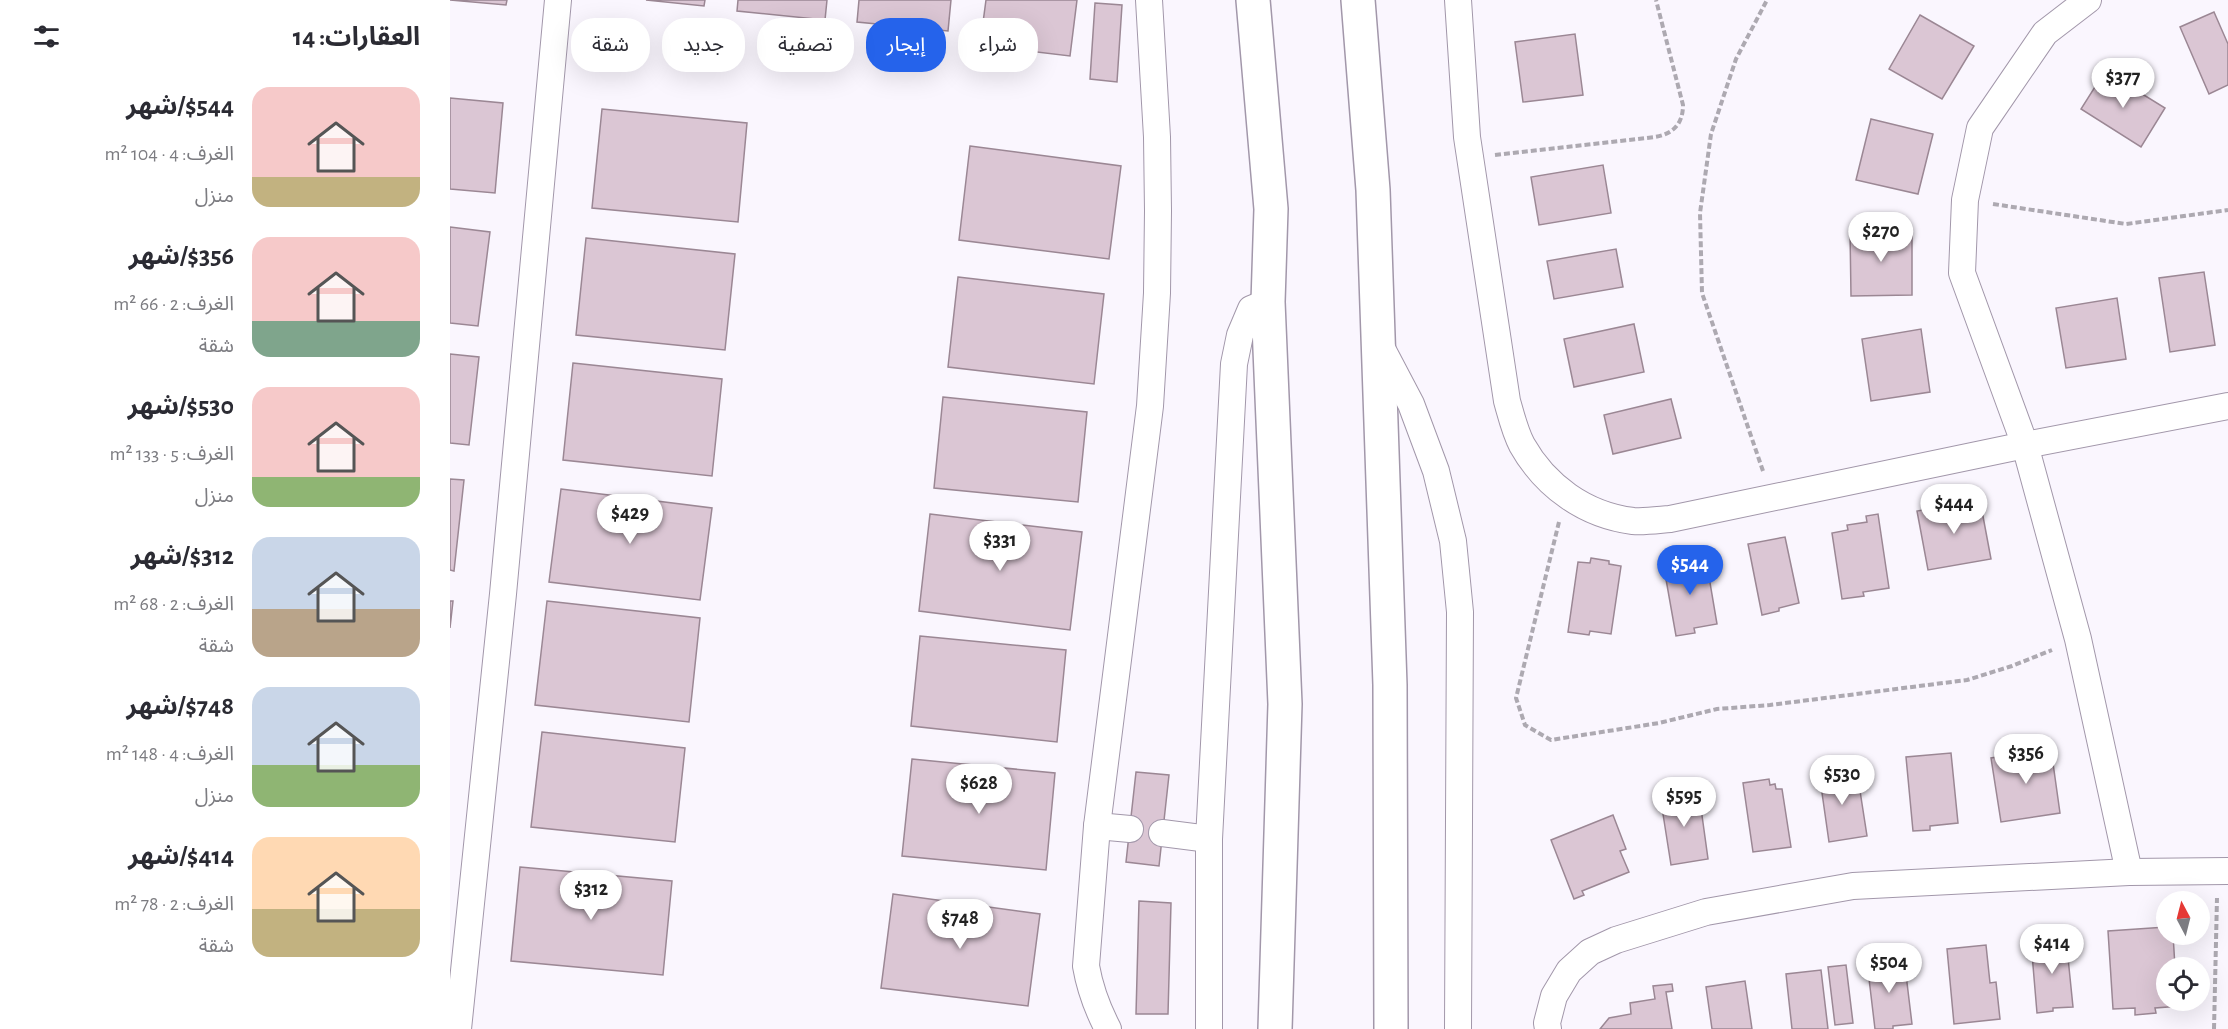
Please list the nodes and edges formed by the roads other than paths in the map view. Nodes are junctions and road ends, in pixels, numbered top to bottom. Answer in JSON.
{"nodes":[{"id":1,"x":558,"y":0,"type":"edge"},
{"id":2,"x":1149,"y":0,"type":"edge"},
{"id":3,"x":1253,"y":0,"type":"edge"},
{"id":4,"x":1358,"y":0,"type":"edge"},
{"id":5,"x":1458,"y":0,"type":"edge"},
{"id":6,"x":2088,"y":0,"type":"edge"},
{"id":7,"x":1268,"y":302,"type":"junction"},
{"id":8,"x":1378,"y":341,"type":"junction"},
{"id":9,"x":2228,"y":406,"type":"edge"},
{"id":10,"x":2025,"y":445,"type":"junction"},
{"id":11,"x":1097,"y":826,"type":"junction"},
{"id":12,"x":1130,"y":829,"type":"dead end"},
{"id":13,"x":1162,"y":833,"type":"dead end"},
{"id":14,"x":1209,"y":839,"type":"junction"},
{"id":15,"x":2130,"y":872,"type":"junction"},
{"id":16,"x":2223,"y":872,"type":"edge"},
{"id":17,"x":458,"y":1029,"type":"edge"},
{"id":18,"x":1108,"y":1029,"type":"edge"},
{"id":19,"x":1209,"y":1029,"type":"edge"},
{"id":20,"x":1275,"y":1029,"type":"edge"},
{"id":21,"x":1391,"y":1029,"type":"edge"},
{"id":22,"x":1458,"y":1029,"type":"edge"},
{"id":23,"x":1548,"y":1029,"type":"edge"}],
"edges":[{"from":1,"to":17,"type":"street"},
{"from":2,"to":11,"type":"street"},
{"from":3,"to":7,"type":"street"},
{"from":4,"to":8,"type":"street"},
{"from":5,"to":10,"type":"street"},
{"from":6,"to":10,"type":"street"},
{"from":7,"to":14,"type":"street"},
{"from":7,"to":20,"type":"street"},
{"from":8,"to":21,"type":"street"},
{"from":8,"to":22,"type":"street"},
{"from":9,"to":10,"type":"street"},
{"from":10,"to":15,"type":"street"},
{"from":11,"to":12,"type":"street"},
{"from":11,"to":18,"type":"street"},
{"from":13,"to":14,"type":"street"},
{"from":14,"to":19,"type":"street"},
{"from":15,"to":16,"type":"street"},
{"from":15,"to":23,"type":"street"}]}
